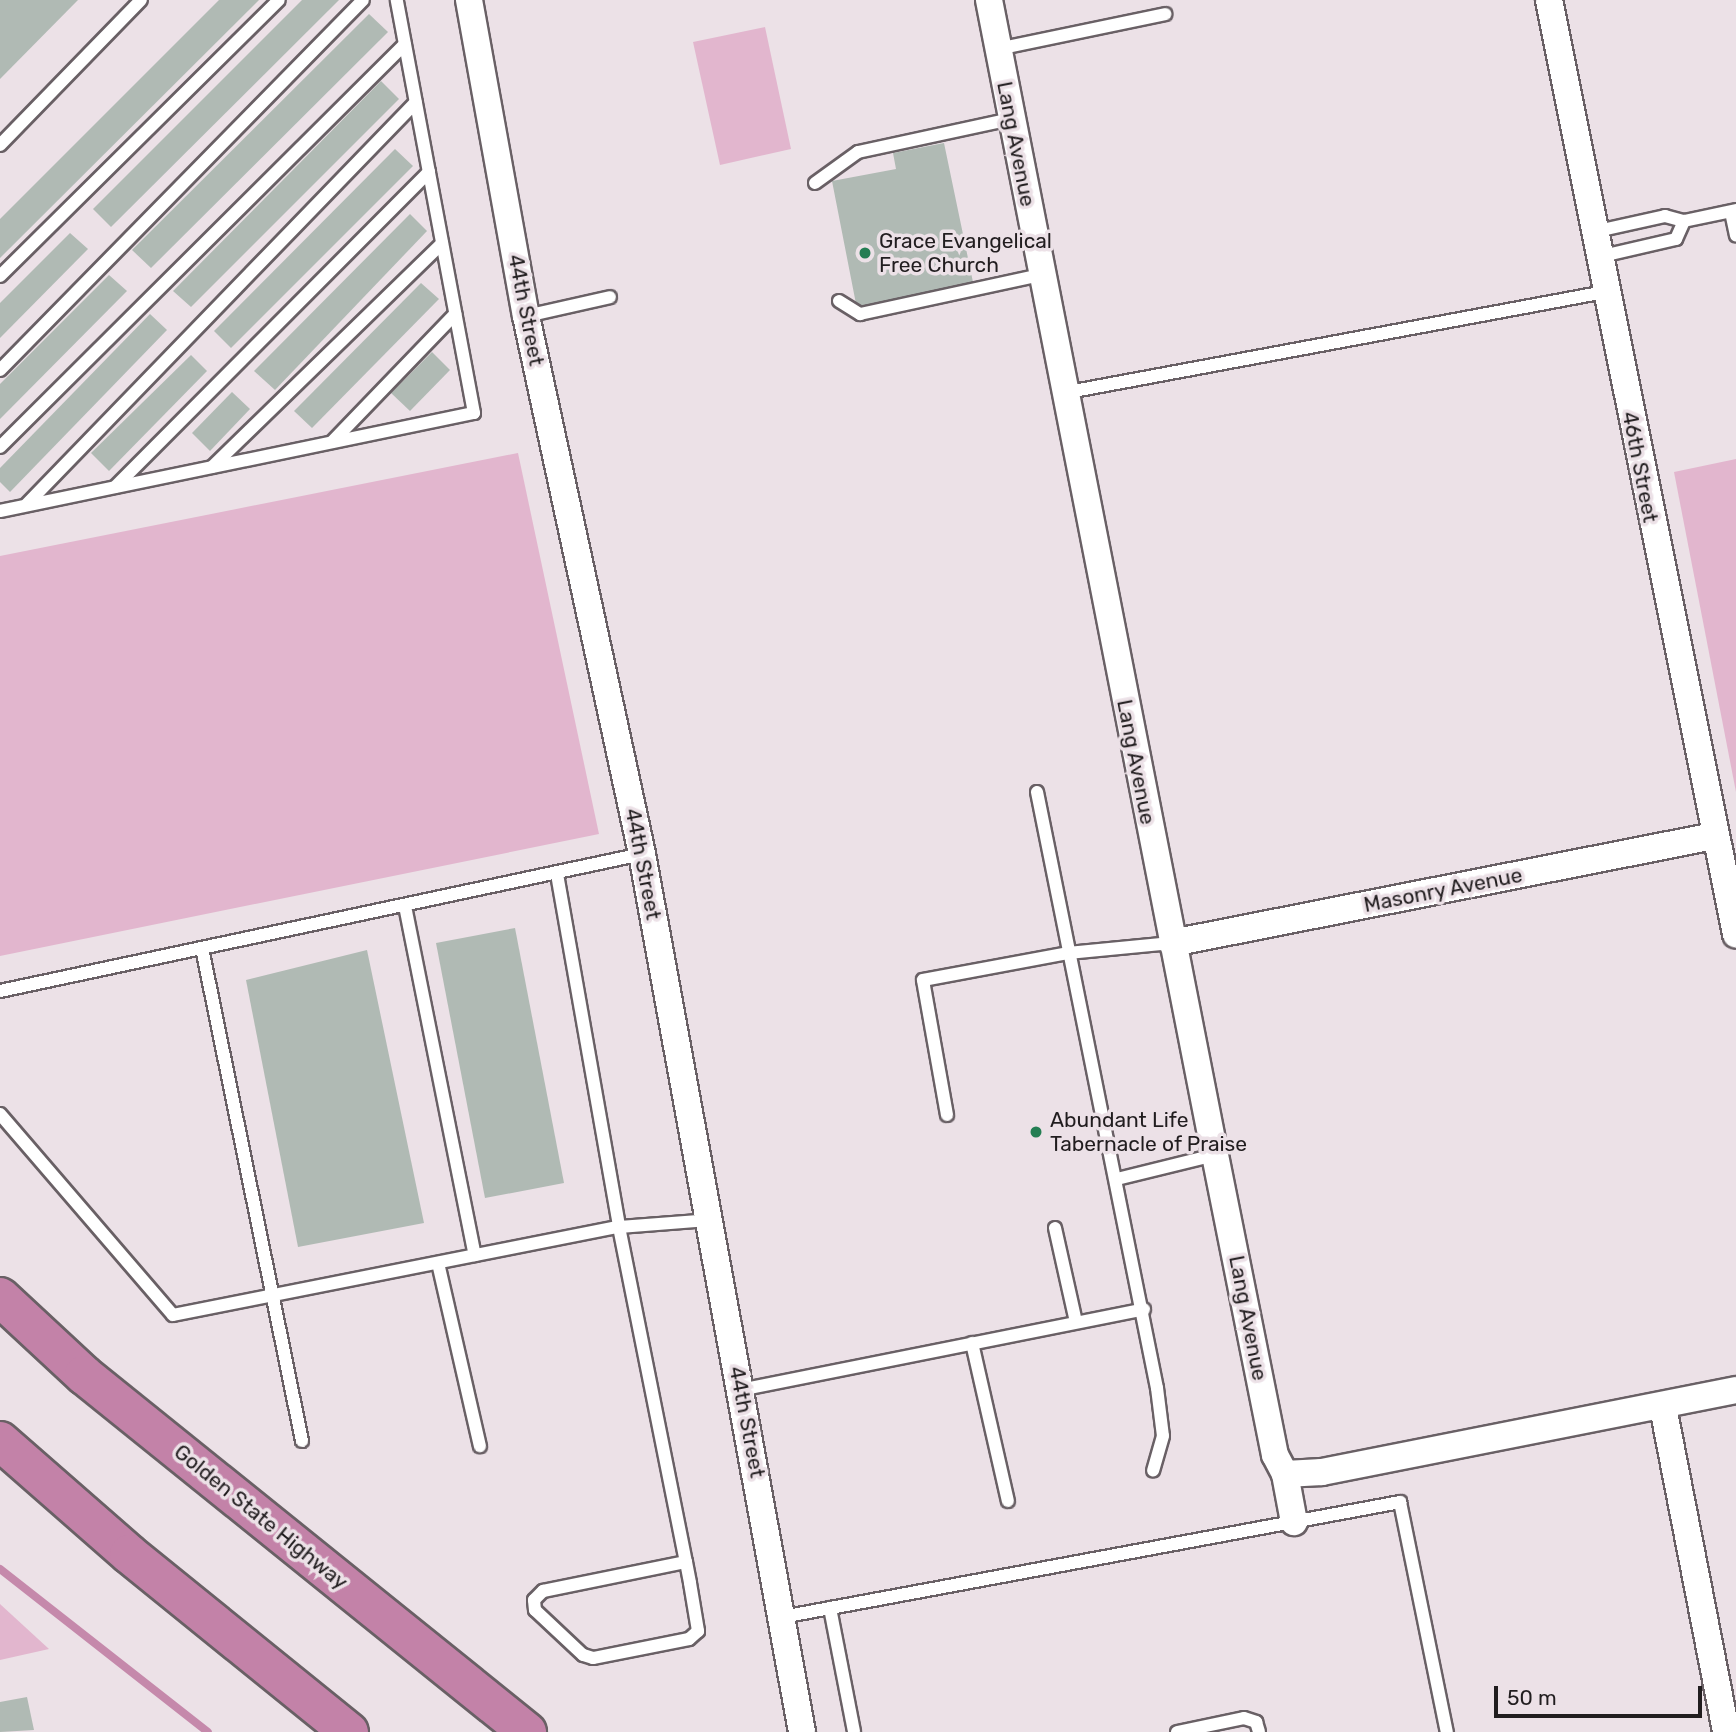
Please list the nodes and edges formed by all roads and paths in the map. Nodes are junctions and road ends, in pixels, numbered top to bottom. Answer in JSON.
{"nodes":[{"id":1,"x":141,"y":0,"type":"edge"},
{"id":2,"x":279,"y":0,"type":"edge"},
{"id":3,"x":363,"y":0,"type":"edge"},
{"id":4,"x":397,"y":0,"type":"edge"},
{"id":5,"x":469,"y":0,"type":"edge"},
{"id":6,"x":989,"y":0,"type":"edge"},
{"id":7,"x":1549,"y":0,"type":"edge"},
{"id":8,"x":1164,"y":14,"type":"dead end"},
{"id":9,"x":405,"y":44,"type":"junction"},
{"id":10,"x":998,"y":49,"type":"junction"},
{"id":11,"x":416,"y":102,"type":"junction"},
{"id":12,"x":1011,"y":120,"type":"junction"},
{"id":13,"x":0,"y":145,"type":"edge"},
{"id":14,"x":429,"y":172,"type":"junction"},
{"id":15,"x":815,"y":183,"type":"dead end"},
{"id":16,"x":1733,"y":211,"type":"edge"},
{"id":17,"x":1684,"y":221,"type":"junction"},
{"id":18,"x":1736,"y":235,"type":"edge"},
{"id":19,"x":442,"y":243,"type":"junction"},
{"id":20,"x":1595,"y":244,"type":"junction"},
{"id":21,"x":1040,"y":275,"type":"junction"},
{"id":22,"x":0,"y":276,"type":"edge"},
{"id":23,"x":1605,"y":292,"type":"junction"},
{"id":24,"x":610,"y":297,"type":"dead end"},
{"id":25,"x":839,"y":301,"type":"dead end"},
{"id":26,"x":455,"y":314,"type":"junction"},
{"id":27,"x":526,"y":316,"type":"junction"},
{"id":28,"x":0,"y":370,"type":"edge"},
{"id":29,"x":1063,"y":393,"type":"junction"},
{"id":30,"x":332,"y":443,"type":"junction"},
{"id":31,"x":0,"y":447,"type":"edge"},
{"id":32,"x":212,"y":467,"type":"junction"},
{"id":33,"x":115,"y":487,"type":"junction"},
{"id":34,"x":26,"y":505,"type":"junction"},
{"id":35,"x":0,"y":511,"type":"edge"},
{"id":36,"x":1037,"y":792,"type":"dead end"},
{"id":37,"x":1714,"y":836,"type":"junction"},
{"id":38,"x":642,"y":854,"type":"junction"},
{"id":39,"x":557,"y":874,"type":"junction"},
{"id":40,"x":405,"y":906,"type":"junction"},
{"id":41,"x":1736,"y":934,"type":"edge"},
{"id":42,"x":1172,"y":943,"type":"junction"},
{"id":43,"x":202,"y":948,"type":"junction"},
{"id":44,"x":1068,"y":953,"type":"junction"},
{"id":45,"x":0,"y":990,"type":"edge"},
{"id":46,"x":0,"y":1114,"type":"edge"},
{"id":47,"x":947,"y":1115,"type":"dead end"},
{"id":48,"x":1214,"y":1155,"type":"junction"},
{"id":49,"x":1116,"y":1179,"type":"junction"},
{"id":50,"x":709,"y":1220,"type":"junction"},
{"id":51,"x":619,"y":1227,"type":"junction"},
{"id":52,"x":1055,"y":1228,"type":"dead end"},
{"id":53,"x":475,"y":1255,"type":"junction"},
{"id":54,"x":438,"y":1263,"type":"junction"},
{"id":55,"x":0,"y":1279,"type":"edge"},
{"id":56,"x":274,"y":1295,"type":"junction"},
{"id":57,"x":0,"y":1297,"type":"edge"},
{"id":58,"x":1144,"y":1309,"type":"junction"},
{"id":59,"x":1076,"y":1322,"type":"junction"},
{"id":60,"x":972,"y":1343,"type":"junction"},
{"id":61,"x":84,"y":1375,"type":"junction"},
{"id":62,"x":740,"y":1390,"type":"junction"},
{"id":63,"x":1736,"y":1390,"type":"edge"},
{"id":64,"x":1663,"y":1407,"type":"junction"},
{"id":65,"x":0,"y":1441,"type":"edge"},
{"id":66,"x":302,"y":1441,"type":"dead end"},
{"id":67,"x":481,"y":1446,"type":"dead end"},
{"id":68,"x":1153,"y":1471,"type":"dead end"},
{"id":69,"x":1285,"y":1474,"type":"junction"},
{"id":70,"x":1008,"y":1501,"type":"dead end"},
{"id":71,"x":1294,"y":1522,"type":"junction"},
{"id":72,"x":686,"y":1562,"type":"junction"},
{"id":73,"x":831,"y":1608,"type":"junction"},
{"id":74,"x":782,"y":1617,"type":"junction"},
{"id":75,"x":349,"y":1732,"type":"edge"},
{"id":76,"x":527,"y":1732,"type":"edge"},
{"id":77,"x":802,"y":1732,"type":"edge"},
{"id":78,"x":854,"y":1732,"type":"edge"},
{"id":79,"x":1177,"y":1732,"type":"edge"},
{"id":80,"x":1259,"y":1732,"type":"edge"},
{"id":81,"x":1447,"y":1732,"type":"edge"},
{"id":82,"x":1726,"y":1732,"type":"edge"}],
"edges":[{"from":1,"to":13,"type":"lane"},
{"from":2,"to":22,"type":"lane"},
{"from":3,"to":28,"type":"lane"},
{"from":4,"to":9,"type":"lane"},
{"from":5,"to":27,"type":"street","name":"44th Street"},
{"from":6,"to":10,"type":"street","name":"Lang Avenue"},
{"from":7,"to":20,"type":"street","name":"46th Street"},
{"from":8,"to":10,"type":"lane"},
{"from":9,"to":11,"type":"lane"},
{"from":9,"to":31,"type":"lane"},
{"from":10,"to":12,"type":"street","name":"Lang Avenue"},
{"from":11,"to":14,"type":"lane"},
{"from":11,"to":34,"type":"lane"},
{"from":12,"to":15,"type":"lane"},
{"from":12,"to":21,"type":"street","name":"Lang Avenue"},
{"from":14,"to":19,"type":"lane"},
{"from":14,"to":33,"type":"lane"},
{"from":16,"to":17,"type":"lane"},
{"from":16,"to":18,"type":"lane"},
{"from":17,"to":20,"type":"lane"},
{"from":17,"to":20,"type":"lane"},
{"from":19,"to":26,"type":"lane"},
{"from":19,"to":32,"type":"lane"},
{"from":20,"to":23,"type":"street","name":"46th Street"},
{"from":21,"to":25,"type":"lane"},
{"from":21,"to":29,"type":"street","name":"Lang Avenue"},
{"from":23,"to":29,"type":"lane"},
{"from":23,"to":37,"type":"street","name":"46th Street"},
{"from":24,"to":27,"type":"lane"},
{"from":26,"to":30,"type":"lane"},
{"from":26,"to":30,"type":"lane"},
{"from":27,"to":38,"type":"street","name":"44th Street"},
{"from":29,"to":42,"type":"street","name":"Lang Avenue"},
{"from":30,"to":32,"type":"lane"},
{"from":32,"to":33,"type":"lane"},
{"from":33,"to":34,"type":"lane"},
{"from":34,"to":35,"type":"lane"},
{"from":36,"to":44,"type":"lane"},
{"from":37,"to":41,"type":"street","name":"46th Street"},
{"from":37,"to":42,"type":"street","name":"Masonry Avenue"},
{"from":38,"to":39,"type":"lane"},
{"from":38,"to":50,"type":"street","name":"44th Street"},
{"from":39,"to":40,"type":"lane"},
{"from":39,"to":51,"type":"lane"},
{"from":40,"to":43,"type":"lane"},
{"from":40,"to":53,"type":"lane"},
{"from":42,"to":44,"type":"lane"},
{"from":42,"to":48,"type":"street","name":"Lang Avenue"},
{"from":43,"to":45,"type":"lane"},
{"from":43,"to":56,"type":"lane"},
{"from":44,"to":47,"type":"lane"},
{"from":44,"to":49,"type":"lane"},
{"from":46,"to":56,"type":"lane"},
{"from":48,"to":49,"type":"lane"},
{"from":48,"to":69,"type":"street","name":"Lang Avenue"},
{"from":49,"to":58,"type":"lane"},
{"from":50,"to":51,"type":"lane"},
{"from":50,"to":62,"type":"street","name":"44th Street"},
{"from":51,"to":53,"type":"lane"},
{"from":51,"to":72,"type":"lane"},
{"from":52,"to":59,"type":"lane"},
{"from":53,"to":54,"type":"lane"},
{"from":54,"to":56,"type":"lane"},
{"from":54,"to":67,"type":"lane"},
{"from":55,"to":61,"type":"highway"},
{"from":56,"to":66,"type":"lane"},
{"from":57,"to":61,"type":"highway","name":"Golden State Highway"},
{"from":58,"to":59,"type":"lane"},
{"from":58,"to":68,"type":"lane"},
{"from":59,"to":60,"type":"lane"},
{"from":60,"to":62,"type":"lane"},
{"from":60,"to":70,"type":"lane"},
{"from":61,"to":76,"type":"highway","name":"Golden State Highway"},
{"from":62,"to":74,"type":"street","name":"44th Street"},
{"from":63,"to":64,"type":"street"},
{"from":64,"to":69,"type":"street"},
{"from":64,"to":82,"type":"street"},
{"from":65,"to":75,"type":"highway"},
{"from":69,"to":71,"type":"street","name":"Lang Avenue"},
{"from":71,"to":73,"type":"lane"},
{"from":71,"to":81,"type":"lane"},
{"from":72,"to":72,"type":"lane"},
{"from":73,"to":74,"type":"lane"},
{"from":73,"to":78,"type":"lane"},
{"from":74,"to":77,"type":"street","name":"44th Street"},
{"from":79,"to":80,"type":"lane"}]}
